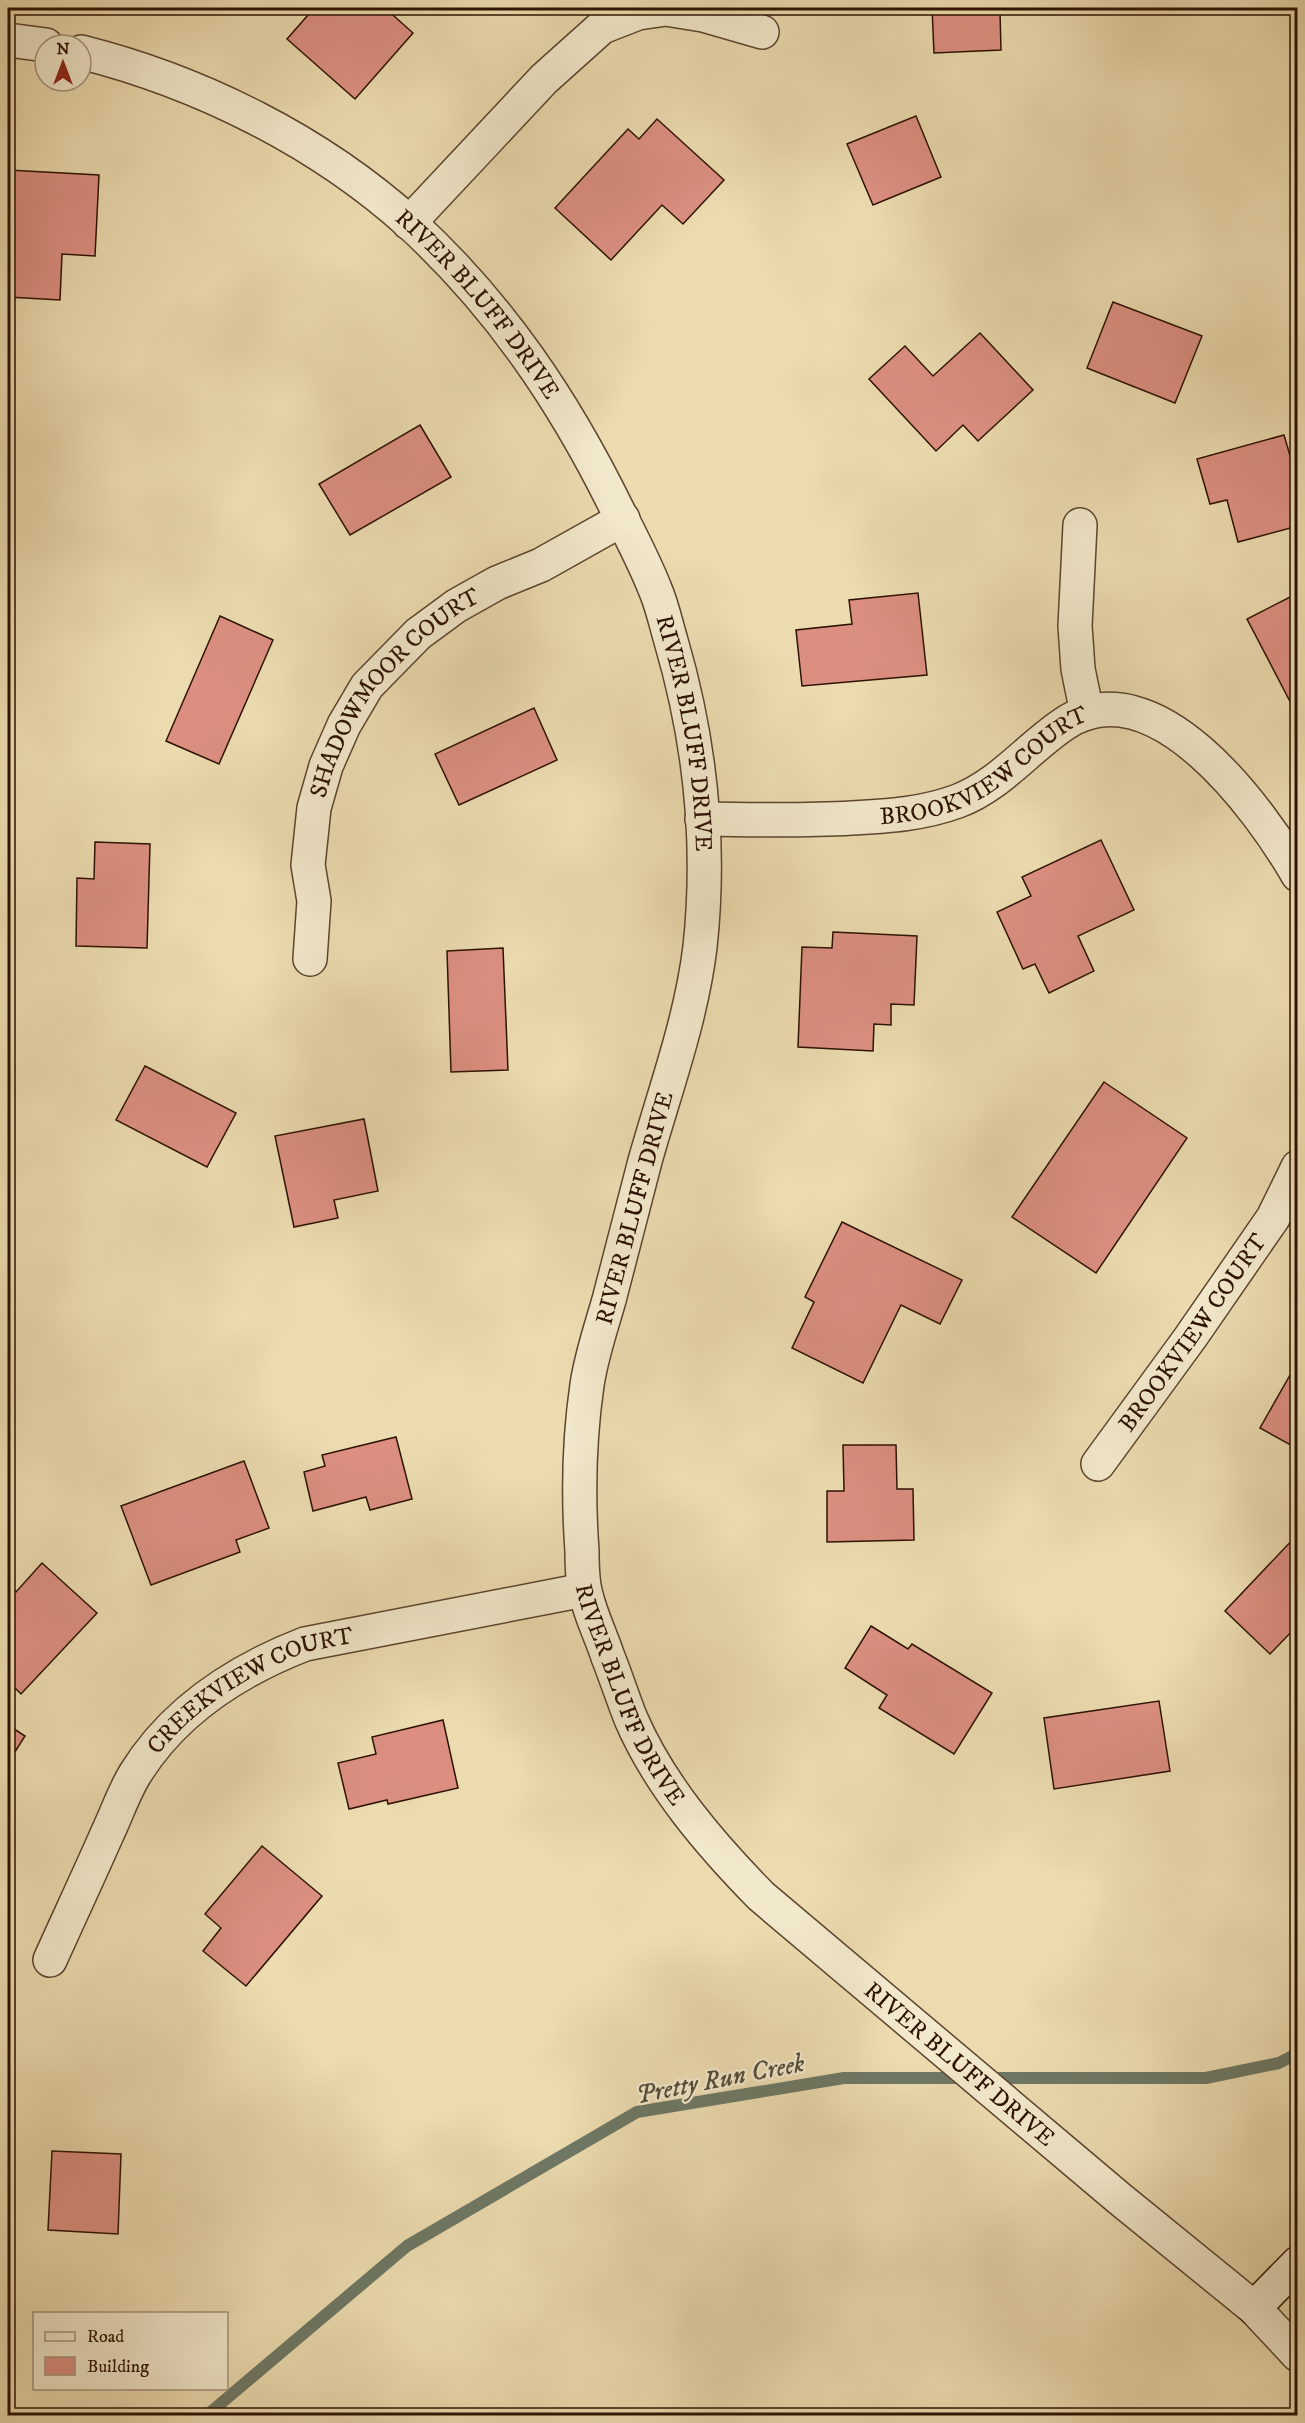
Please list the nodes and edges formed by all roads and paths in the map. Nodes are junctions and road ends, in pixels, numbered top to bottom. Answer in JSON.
{"nodes":[{"id":1,"x":762,"y":32,"type":"dead end"},
{"id":2,"x":8,"y":40,"type":"edge"},
{"id":3,"x":33,"y":43,"type":"edge"},
{"id":4,"x":93,"y":55,"type":"edge"},
{"id":5,"x":409,"y":223,"type":"junction"},
{"id":6,"x":623,"y":519,"type":"junction"},
{"id":7,"x":1080,"y":525,"type":"dead end"},
{"id":8,"x":1087,"y":714,"type":"junction"},
{"id":9,"x":702,"y":819,"type":"junction"},
{"id":10,"x":1298,"y":875,"type":"edge"},
{"id":11,"x":310,"y":959,"type":"dead end"},
{"id":12,"x":1298,"y":1167,"type":"edge"},
{"id":13,"x":1098,"y":1464,"type":"dead end"},
{"id":14,"x":584,"y":1590,"type":"junction"},
{"id":15,"x":50,"y":1960,"type":"dead end"},
{"id":16,"x":1298,"y":2263,"type":"edge"},
{"id":17,"x":1254,"y":2308,"type":"junction"},
{"id":18,"x":1298,"y":2355,"type":"edge"}],
"edges":[{"from":1,"to":5,"type":"street"},
{"from":2,"to":3,"type":"street"},
{"from":4,"to":5,"type":"street","name":"RIVER BLUFF DRIVE"},
{"from":5,"to":6,"type":"street","name":"RIVER BLUFF DRIVE"},
{"from":6,"to":9,"type":"street","name":"RIVER BLUFF DRIVE"},
{"from":6,"to":11,"type":"street","name":"SHADOWMOOR COURT"},
{"from":7,"to":8,"type":"street"},
{"from":8,"to":9,"type":"street","name":"BROOKVIEW COURT"},
{"from":8,"to":10,"type":"street","name":"BROOKVIEW COURT"},
{"from":9,"to":14,"type":"street","name":"RIVER BLUFF DRIVE"},
{"from":12,"to":13,"type":"street","name":"BROOKVIEW COURT"},
{"from":14,"to":15,"type":"street","name":"CREEKVIEW COURT"},
{"from":14,"to":17,"type":"street","name":"RIVER BLUFF DRIVE"},
{"from":16,"to":17,"type":"street"},
{"from":17,"to":18,"type":"street","name":"RIVER BLUFF DRIVE"}]}
